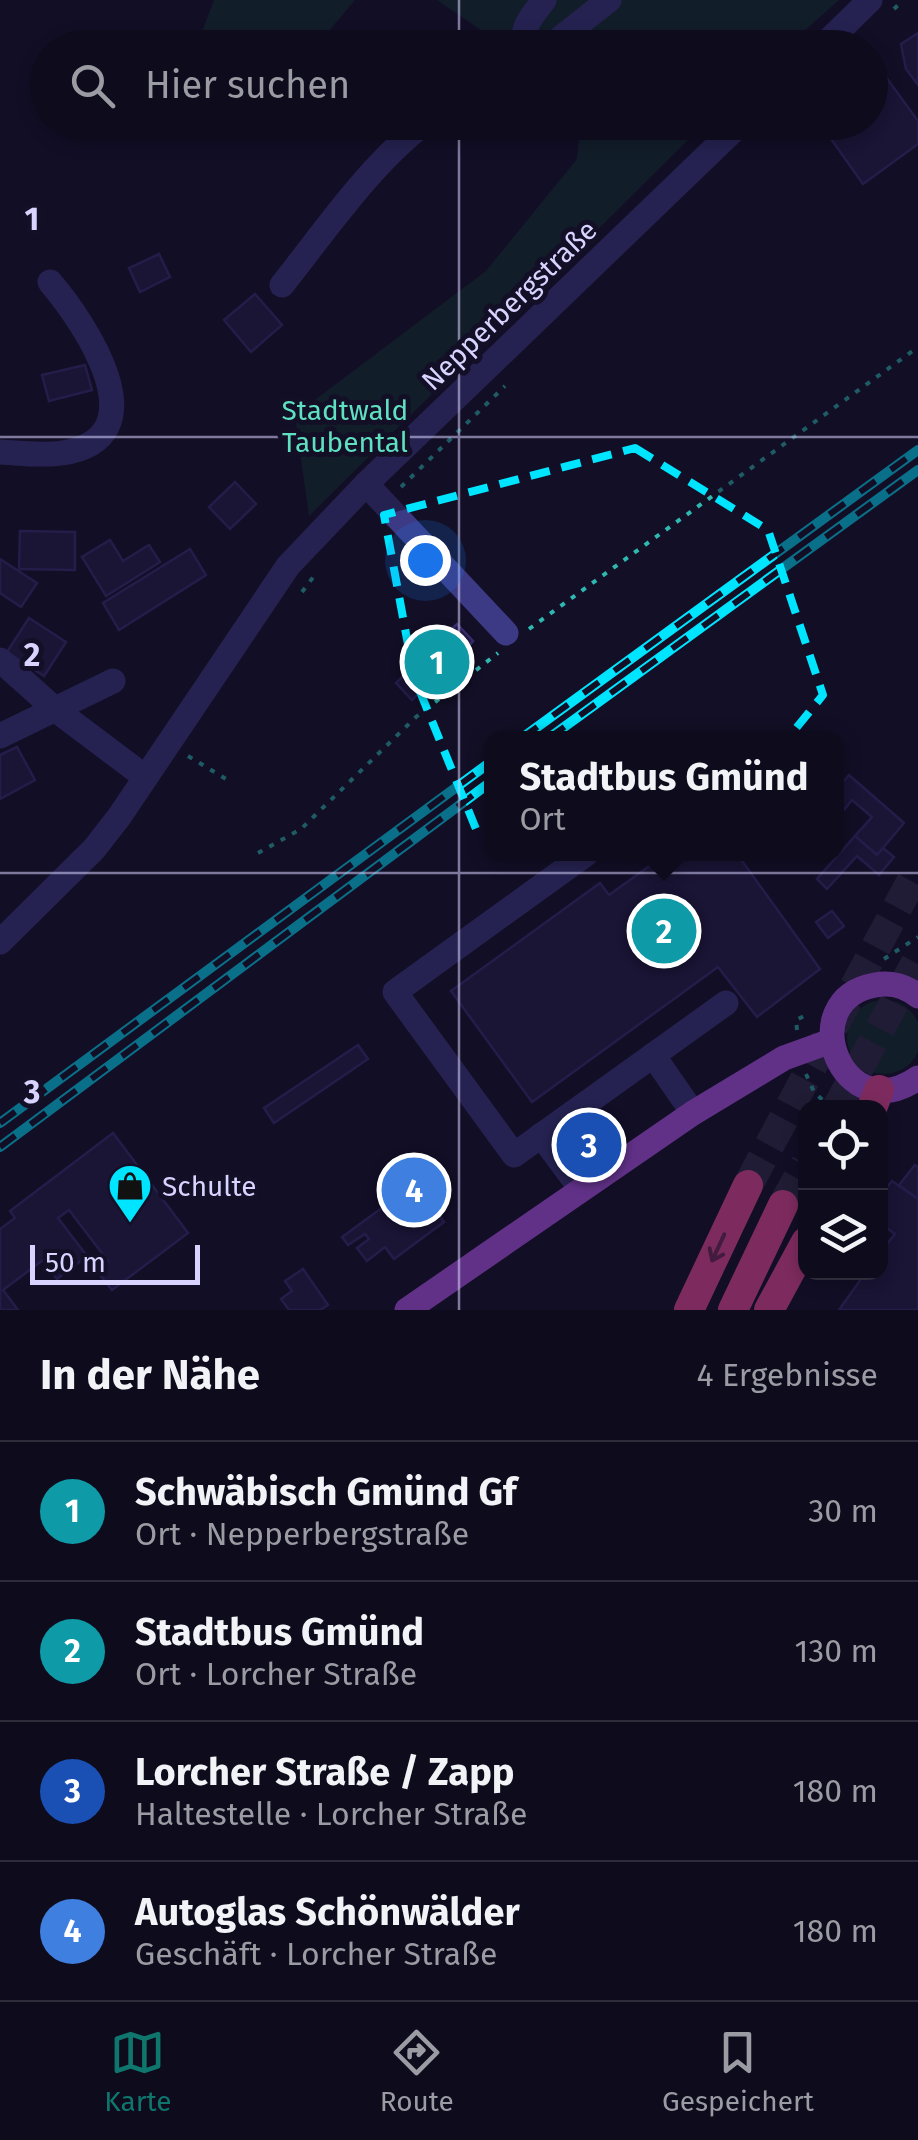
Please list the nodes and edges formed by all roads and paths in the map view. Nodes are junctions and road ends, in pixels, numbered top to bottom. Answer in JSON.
{"nodes":[{"id":1,"x":544,"y":0,"type":"edge"},
{"id":2,"x":610,"y":0,"type":"edge"},
{"id":3,"x":870,"y":0,"type":"edge"},
{"id":4,"x":525,"y":30,"type":"edge"},
{"id":5,"x":571,"y":30,"type":"edge"},
{"id":6,"x":839,"y":30,"type":"edge"},
{"id":7,"x":405,"y":140,"type":"edge"},
{"id":8,"x":741,"y":140,"type":"edge"},
{"id":9,"x":50,"y":282,"type":"dead end"},
{"id":10,"x":282,"y":285,"type":"dead end"},
{"id":11,"x":918,"y":347,"type":"edge"},
{"id":12,"x":509,"y":382,"type":"dead end"},
{"id":13,"x":0,"y":452,"type":"edge"},
{"id":14,"x":366,"y":484,"type":"junction"},
{"id":15,"x":384,"y":504,"type":"junction"},
{"id":16,"x":322,"y":566,"type":"dead end"},
{"id":17,"x":298,"y":598,"type":"dead end"},
{"id":18,"x":512,"y":638,"type":"junction"},
{"id":19,"x":0,"y":660,"type":"edge"},
{"id":20,"x":113,"y":682,"type":"dead end"},
{"id":21,"x":56,"y":710,"type":"junction"},
{"id":22,"x":0,"y":736,"type":"edge"},
{"id":23,"x":167,"y":743,"type":"junction"},
{"id":24,"x":145,"y":777,"type":"junction"},
{"id":25,"x":226,"y":779,"type":"dead end"},
{"id":26,"x":258,"y":853,"type":"dead end"},
{"id":27,"x":576,"y":861,"type":"edge"},
{"id":28,"x":918,"y":937,"type":"edge"},
{"id":29,"x":0,"y":942,"type":"edge"},
{"id":30,"x":918,"y":946,"type":"edge"},
{"id":31,"x":918,"y":996,"type":"edge"},
{"id":32,"x":726,"y":1003,"type":"dead end"},
{"id":33,"x":831,"y":1041,"type":"junction"},
{"id":34,"x":800,"y":1052,"type":"junction"},
{"id":35,"x":654,"y":1055,"type":"junction"},
{"id":36,"x":918,"y":1078,"type":"edge"},
{"id":37,"x":876,"y":1099,"type":"edge"},
{"id":38,"x":823,"y":1100,"type":"edge"},
{"id":39,"x":693,"y":1113,"type":"junction"},
{"id":40,"x":542,"y":1135,"type":"junction"},
{"id":41,"x":748,"y":1185,"type":"tunnel mouth"},
{"id":42,"x":581,"y":1189,"type":"junction"},
{"id":43,"x":783,"y":1205,"type":"tunnel mouth"},
{"id":44,"x":798,"y":1257,"type":"edge"},
{"id":45,"x":407,"y":1310,"type":"edge"},
{"id":46,"x":688,"y":1310,"type":"edge"},
{"id":47,"x":733,"y":1310,"type":"edge"},
{"id":48,"x":769,"y":1310,"type":"edge"}],
"edges":[{"from":1,"to":4,"type":"street"},
{"from":2,"to":5,"type":"street"},
{"from":3,"to":6,"type":"street"},
{"from":7,"to":10,"type":"street"},
{"from":8,"to":14,"type":"street","name":"Nepperbergstraße"},
{"from":9,"to":13,"type":"street"},
{"from":11,"to":18,"type":"path"},
{"from":12,"to":15,"type":"path"},
{"from":14,"to":15,"type":"street"},
{"from":14,"to":23,"type":"street","name":"Nepperbergstraße"},
{"from":15,"to":18,"type":"street"},
{"from":16,"to":17,"type":"path"},
{"from":18,"to":26,"type":"path"},
{"from":19,"to":21,"type":"street"},
{"from":20,"to":21,"type":"street"},
{"from":21,"to":22,"type":"street"},
{"from":21,"to":24,"type":"street"},
{"from":23,"to":24,"type":"street","name":"Nepperbergstraße"},
{"from":23,"to":25,"type":"path"},
{"from":24,"to":29,"type":"street","name":"Nepperbergstraße"},
{"from":27,"to":40,"type":"street"},
{"from":28,"to":30,"type":"path"},
{"from":31,"to":33,"type":"main road"},
{"from":32,"to":35,"type":"street"},
{"from":33,"to":34,"type":"main road"},
{"from":33,"to":37,"type":"main road"},
{"from":34,"to":38,"type":"path"},
{"from":34,"to":39,"type":"main road"},
{"from":35,"to":39,"type":"street"},
{"from":35,"to":40,"type":"street"},
{"from":36,"to":37,"type":"main road"},
{"from":39,"to":42,"type":"main road"},
{"from":40,"to":42,"type":"street"},
{"from":41,"to":46,"type":"highway","one_way":true},
{"from":42,"to":45,"type":"main road"},
{"from":43,"to":47,"type":"highway"},
{"from":44,"to":48,"type":"highway"}]}
